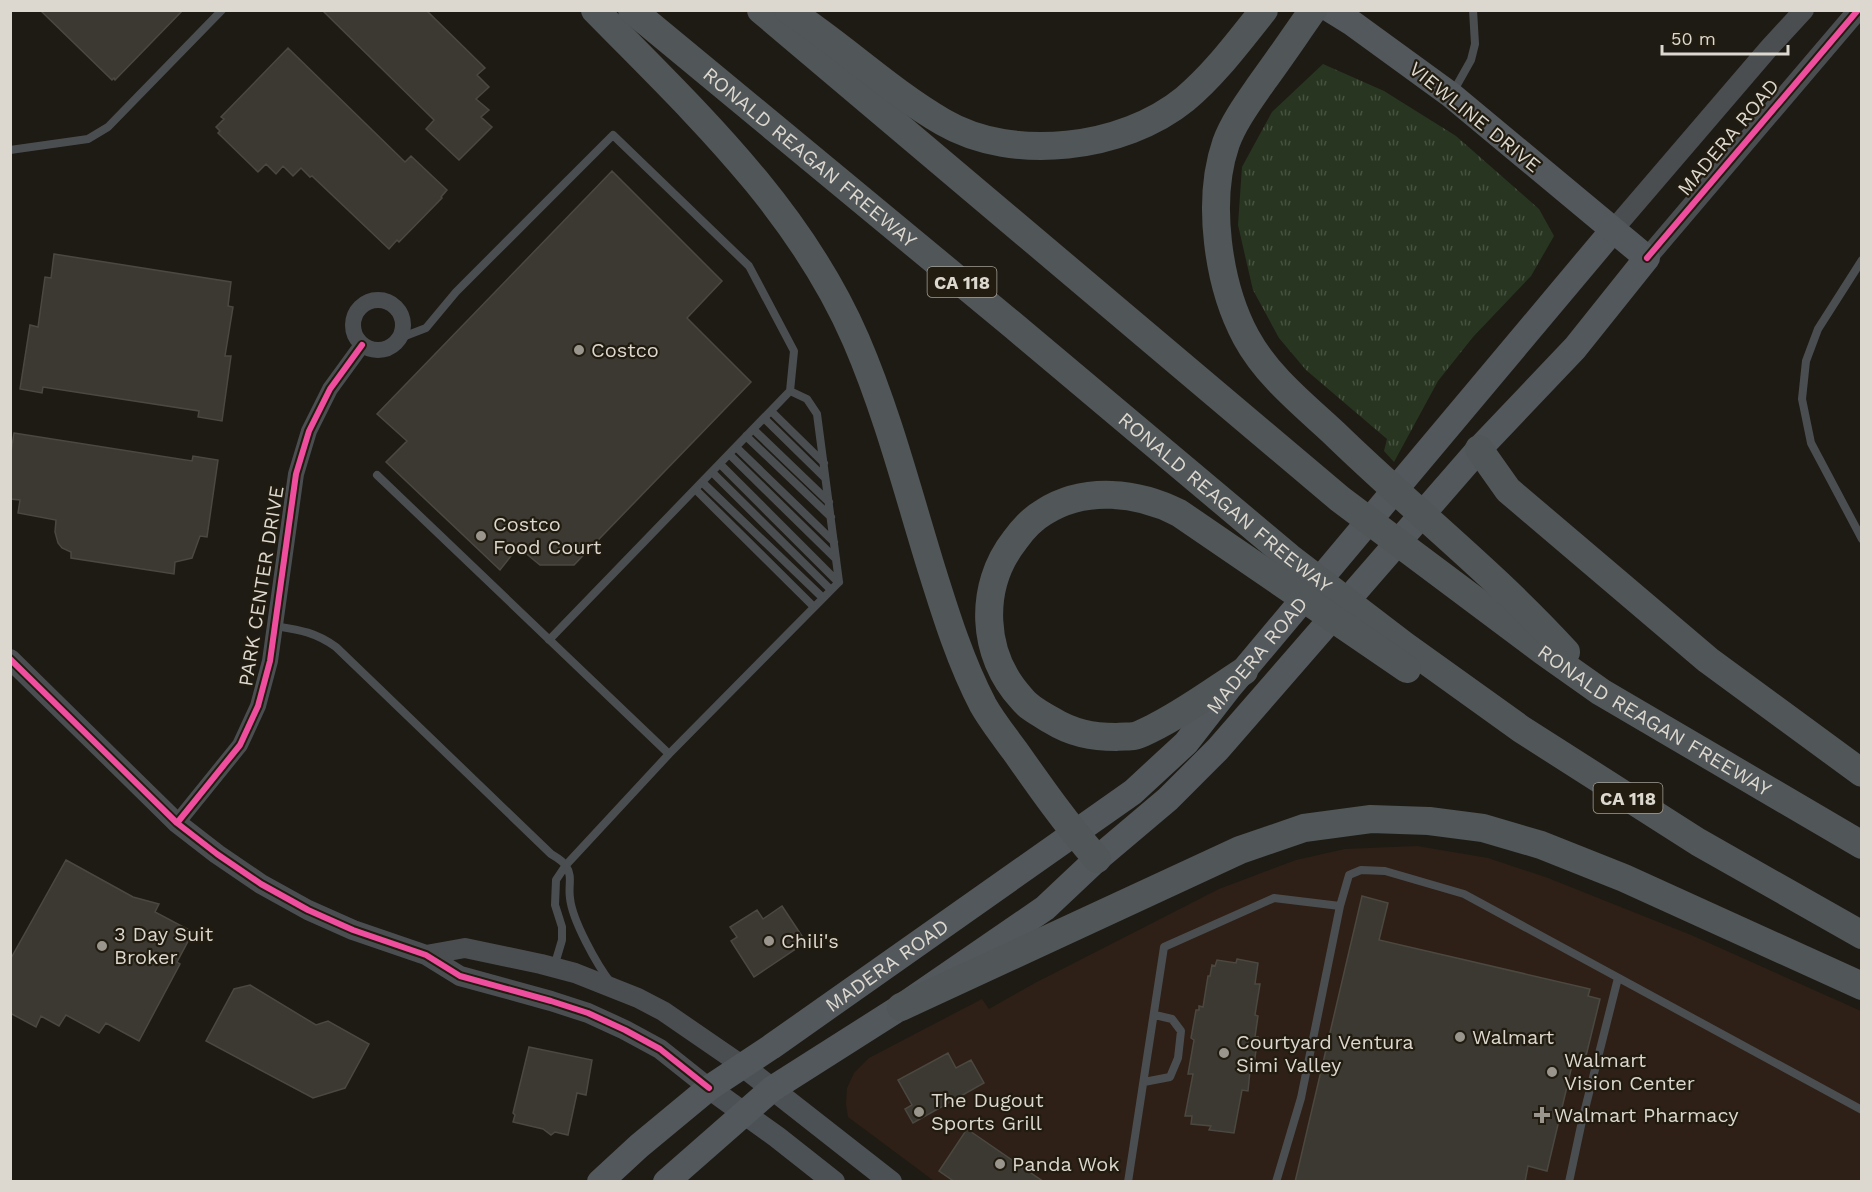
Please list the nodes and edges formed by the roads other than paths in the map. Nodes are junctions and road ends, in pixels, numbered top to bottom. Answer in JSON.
{"nodes":[{"id":1,"x":222,"y":10,"type":"edge"},
{"id":2,"x":595,"y":10,"type":"edge"},
{"id":3,"x":632,"y":10,"type":"edge"},
{"id":4,"x":761,"y":10,"type":"edge"},
{"id":5,"x":788,"y":10,"type":"edge"},
{"id":6,"x":1264,"y":10,"type":"edge"},
{"id":7,"x":1313,"y":10,"type":"edge"},
{"id":8,"x":1332,"y":10,"type":"edge"},
{"id":9,"x":1473,"y":10,"type":"edge"},
{"id":10,"x":1804,"y":10,"type":"edge"},
{"id":11,"x":1858,"y":10,"type":"edge"},
{"id":12,"x":1451,"y":95,"type":"junction"},
{"id":13,"x":10,"y":150,"type":"edge"},
{"id":14,"x":1613,"y":230,"type":"junction"},
{"id":15,"x":1647,"y":258,"type":"junction"},
{"id":16,"x":1862,"y":260,"type":"edge"},
{"id":17,"x":400,"y":338,"type":"junction"},
{"id":18,"x":362,"y":345,"type":"junction"},
{"id":19,"x":789,"y":391,"type":"junction"},
{"id":20,"x":771,"y":411,"type":"junction"},
{"id":21,"x":764,"y":418,"type":"junction"},
{"id":22,"x":753,"y":429,"type":"junction"},
{"id":23,"x":746,"y":436,"type":"junction"},
{"id":24,"x":736,"y":447,"type":"junction"},
{"id":25,"x":1479,"y":449,"type":"junction"},
{"id":26,"x":729,"y":454,"type":"junction"},
{"id":27,"x":824,"y":463,"type":"junction"},
{"id":28,"x":720,"y":464,"type":"junction"},
{"id":29,"x":712,"y":471,"type":"junction"},
{"id":30,"x":376,"y":475,"type":"dead end"},
{"id":31,"x":826,"y":479,"type":"junction"},
{"id":32,"x":702,"y":482,"type":"junction"},
{"id":33,"x":695,"y":489,"type":"junction"},
{"id":34,"x":829,"y":502,"type":"junction"},
{"id":35,"x":831,"y":518,"type":"junction"},
{"id":36,"x":1862,"y":538,"type":"edge"},
{"id":37,"x":834,"y":542,"type":"junction"},
{"id":38,"x":837,"y":560,"type":"junction"},
{"id":39,"x":1280,"y":567,"type":"junction"},
{"id":40,"x":839,"y":582,"type":"junction"},
{"id":41,"x":831,"y":590,"type":"junction"},
{"id":42,"x":823,"y":598,"type":"junction"},
{"id":43,"x":814,"y":607,"type":"junction"},
{"id":44,"x":275,"y":626,"type":"junction"},
{"id":45,"x":549,"y":640,"type":"junction"},
{"id":46,"x":10,"y":659,"type":"edge"},
{"id":47,"x":1244,"y":671,"type":"junction"},
{"id":48,"x":1601,"y":692,"type":"junction"},
{"id":49,"x":669,"y":754,"type":"junction"},
{"id":50,"x":1862,"y":773,"type":"edge"},
{"id":51,"x":177,"y":823,"type":"junction"},
{"id":52,"x":1075,"y":834,"type":"junction"},
{"id":53,"x":1862,"y":845,"type":"edge"},
{"id":54,"x":1096,"y":859,"type":"junction"},
{"id":55,"x":566,"y":865,"type":"junction"},
{"id":56,"x":1340,"y":906,"type":"junction"},
{"id":57,"x":1862,"y":935,"type":"edge"},
{"id":58,"x":426,"y":955,"type":"junction"},
{"id":59,"x":554,"y":967,"type":"junction"},
{"id":60,"x":1618,"y":978,"type":"junction"},
{"id":61,"x":1862,"y":986,"type":"edge"},
{"id":62,"x":615,"y":988,"type":"junction"},
{"id":63,"x":901,"y":1007,"type":"junction"},
{"id":64,"x":1155,"y":1015,"type":"junction"},
{"id":65,"x":743,"y":1066,"type":"junction"},
{"id":66,"x":1144,"y":1082,"type":"junction"},
{"id":67,"x":709,"y":1088,"type":"junction"},
{"id":68,"x":772,"y":1089,"type":"junction"},
{"id":69,"x":1862,"y":1110,"type":"edge"},
{"id":70,"x":744,"y":1113,"type":"junction"},
{"id":71,"x":600,"y":1182,"type":"edge"},
{"id":72,"x":666,"y":1182,"type":"edge"},
{"id":73,"x":834,"y":1182,"type":"edge"},
{"id":74,"x":891,"y":1182,"type":"edge"},
{"id":75,"x":1128,"y":1182,"type":"edge"},
{"id":76,"x":1276,"y":1182,"type":"edge"},
{"id":77,"x":1569,"y":1182,"type":"edge"}],
"edges":[{"from":1,"to":13,"type":"lane"},
{"from":2,"to":52,"type":"highway"},
{"from":3,"to":39,"type":"highway","name":"RONALD REAGAN FREEWAY","number":"CA 118"},
{"from":4,"to":48,"type":"highway","name":"RONALD REAGAN FREEWAY"},
{"from":5,"to":6,"type":"highway"},
{"from":7,"to":48,"type":"highway"},
{"from":8,"to":12,"type":"main road","name":"VIEWLINE DRIVE"},
{"from":9,"to":12,"type":"lane"},
{"from":10,"to":14,"type":"street","name":"MADERA ROAD"},
{"from":11,"to":15,"type":"street","name":"MADERA ROAD"},
{"from":12,"to":14,"type":"main road","name":"VIEWLINE DRIVE"},
{"from":14,"to":15,"type":"main road","name":"VIEWLINE DRIVE"},
{"from":14,"to":47,"type":"main road","name":"MADERA ROAD"},
{"from":15,"to":25,"type":"main road","name":"MADERA ROAD"},
{"from":16,"to":36,"type":"lane"},
{"from":17,"to":18,"type":"street"},
{"from":17,"to":18,"type":"street"},
{"from":17,"to":19,"type":"lane"},
{"from":18,"to":44,"type":"street","name":"PARK CENTER DRIVE"},
{"from":19,"to":20,"type":"lane"},
{"from":19,"to":27,"type":"lane"},
{"from":20,"to":21,"type":"lane"},
{"from":20,"to":27,"type":"lane"},
{"from":21,"to":22,"type":"lane"},
{"from":21,"to":31,"type":"lane"},
{"from":22,"to":23,"type":"lane"},
{"from":22,"to":34,"type":"lane"},
{"from":23,"to":24,"type":"lane"},
{"from":23,"to":35,"type":"lane"},
{"from":24,"to":26,"type":"lane"},
{"from":24,"to":37,"type":"lane"},
{"from":25,"to":50,"type":"highway"},
{"from":25,"to":54,"type":"main road","name":"MADERA ROAD"},
{"from":26,"to":28,"type":"lane"},
{"from":26,"to":38,"type":"lane"},
{"from":27,"to":31,"type":"lane"},
{"from":28,"to":29,"type":"lane"},
{"from":28,"to":40,"type":"lane"},
{"from":29,"to":32,"type":"lane"},
{"from":29,"to":41,"type":"lane"},
{"from":30,"to":45,"type":"lane"},
{"from":31,"to":34,"type":"lane"},
{"from":32,"to":33,"type":"lane"},
{"from":32,"to":42,"type":"lane"},
{"from":33,"to":43,"type":"lane"},
{"from":33,"to":45,"type":"lane"},
{"from":34,"to":35,"type":"lane"},
{"from":35,"to":37,"type":"lane"},
{"from":37,"to":38,"type":"lane"},
{"from":38,"to":40,"type":"lane"},
{"from":39,"to":47,"type":"highway"},
{"from":39,"to":57,"type":"highway","number":"CA 118"},
{"from":40,"to":41,"type":"lane"},
{"from":41,"to":42,"type":"lane"},
{"from":42,"to":43,"type":"lane"},
{"from":43,"to":49,"type":"lane"},
{"from":44,"to":51,"type":"street","name":"PARK CENTER DRIVE"},
{"from":44,"to":55,"type":"lane"},
{"from":45,"to":49,"type":"lane"},
{"from":46,"to":51,"type":"street"},
{"from":47,"to":52,"type":"main road","name":"MADERA ROAD"},
{"from":48,"to":53,"type":"highway","name":"RONALD REAGAN FREEWAY"},
{"from":49,"to":55,"type":"lane"},
{"from":51,"to":58,"type":"street"},
{"from":52,"to":54,"type":"highway"},
{"from":52,"to":65,"type":"main road","name":"MADERA ROAD"},
{"from":54,"to":63,"type":"main road","name":"MADERA ROAD"},
{"from":55,"to":59,"type":"lane"},
{"from":55,"to":62,"type":"lane"},
{"from":56,"to":60,"type":"lane"},
{"from":56,"to":64,"type":"lane"},
{"from":56,"to":76,"type":"lane"},
{"from":58,"to":59,"type":"street"},
{"from":58,"to":67,"type":"street"},
{"from":59,"to":62,"type":"street"},
{"from":60,"to":69,"type":"lane"},
{"from":60,"to":77,"type":"lane"},
{"from":61,"to":63,"type":"highway"},
{"from":62,"to":65,"type":"street"},
{"from":63,"to":68,"type":"main road","name":"MADERA ROAD"},
{"from":64,"to":66,"type":"lane"},
{"from":64,"to":66,"type":"lane"},
{"from":65,"to":67,"type":"main road","name":"MADERA ROAD"},
{"from":65,"to":68,"type":"main road"},
{"from":66,"to":75,"type":"lane"},
{"from":67,"to":70,"type":"main road"},
{"from":67,"to":71,"type":"main road","name":"MADERA ROAD"},
{"from":68,"to":70,"type":"main road","name":"MADERA ROAD"},
{"from":68,"to":74,"type":"main road"},
{"from":70,"to":72,"type":"main road","name":"MADERA ROAD"},
{"from":70,"to":73,"type":"main road"}]}
